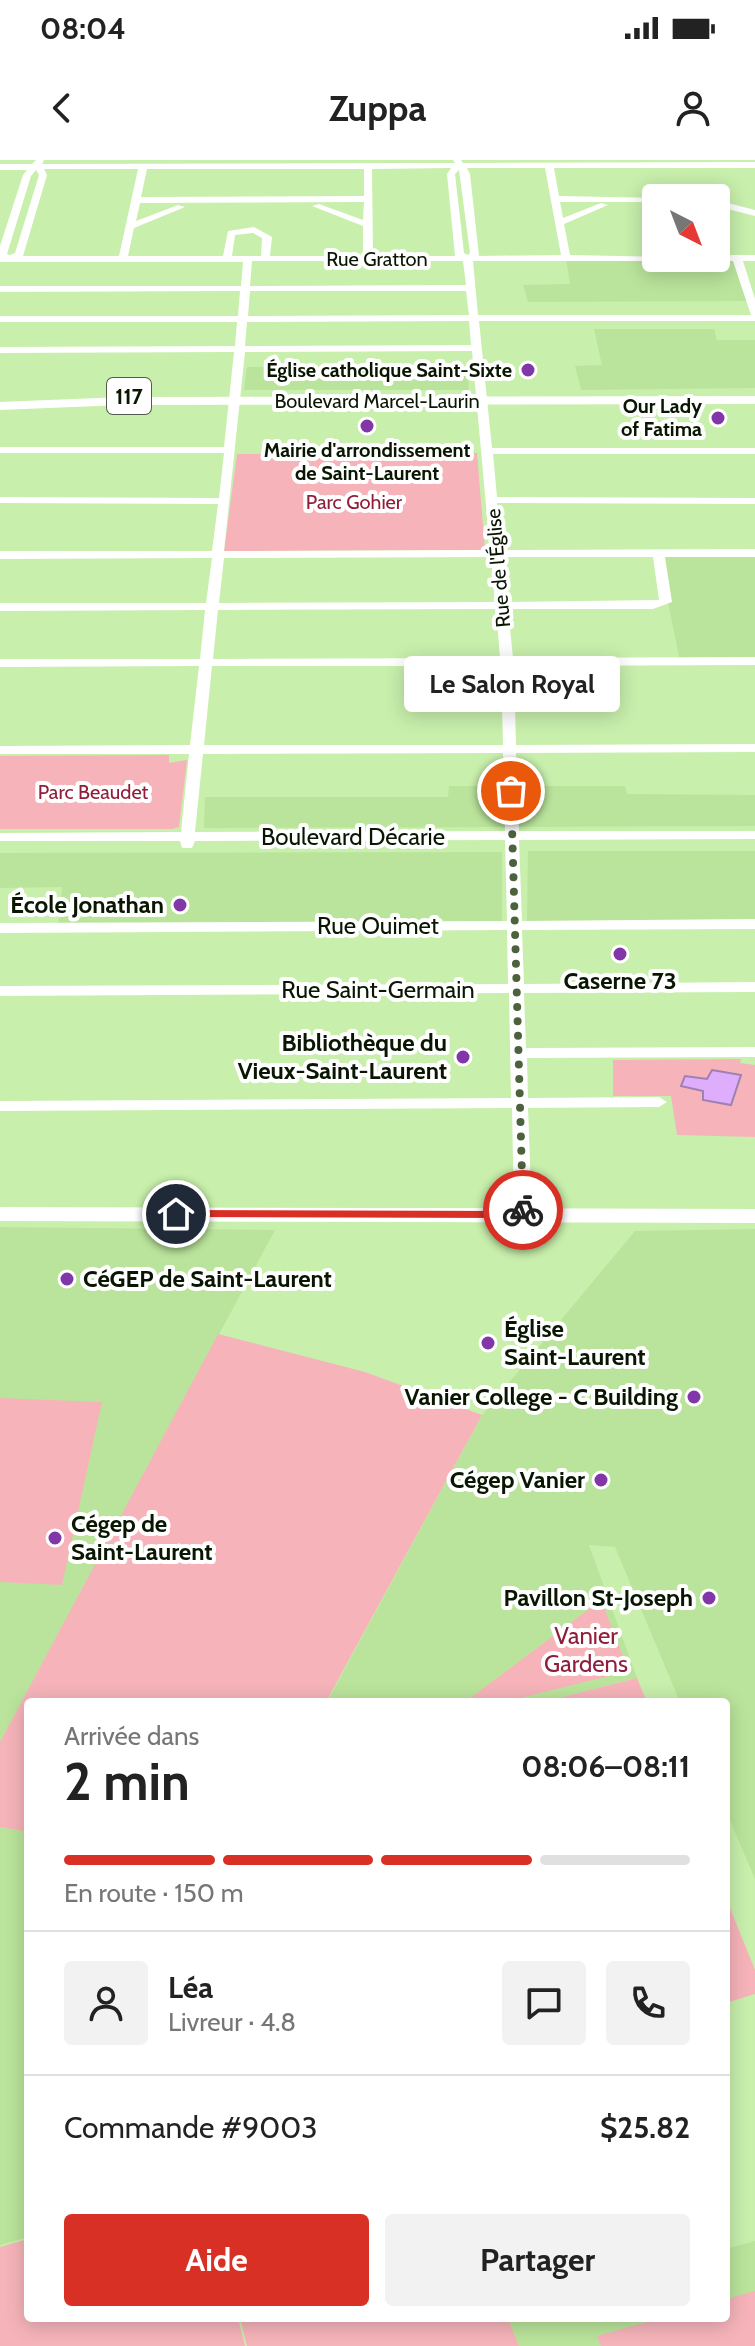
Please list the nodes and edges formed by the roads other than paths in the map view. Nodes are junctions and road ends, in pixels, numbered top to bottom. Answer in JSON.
{"nodes":[{"id":1,"x":207,"y":160,"type":"edge"},
{"id":2,"x":281,"y":160,"type":"edge"},
{"id":3,"x":722,"y":160,"type":"edge"},
{"id":4,"x":755,"y":164,"type":"edge"},
{"id":5,"x":235,"y":165,"type":"edge"},
{"id":6,"x":251,"y":165,"type":"edge"},
{"id":7,"x":706,"y":165,"type":"junction"},
{"id":8,"x":185,"y":166,"type":"junction"},
{"id":9,"x":300,"y":166,"type":"junction"},
{"id":10,"x":458,"y":166,"type":"edge"},
{"id":11,"x":38,"y":167,"type":"edge"},
{"id":12,"x":0,"y":168,"type":"edge"},
{"id":13,"x":143,"y":168,"type":"junction"},
{"id":14,"x":368,"y":168,"type":"junction"},
{"id":15,"x":549,"y":168,"type":"junction"},
{"id":16,"x":367,"y":199,"type":"junction"},
{"id":17,"x":555,"y":199,"type":"junction"},
{"id":18,"x":642,"y":199,"type":"joint"},
{"id":19,"x":742,"y":199,"type":"dead end"},
{"id":20,"x":136,"y":200,"type":"junction"},
{"id":21,"x":224,"y":200,"type":"junction"},
{"id":22,"x":730,"y":200,"type":"edge"},
{"id":23,"x":277,"y":201,"type":"junction"},
{"id":24,"x":730,"y":205,"type":"edge"},
{"id":25,"x":755,"y":213,"type":"edge"},
{"id":26,"x":560,"y":222,"type":"junction"},
{"id":27,"x":368,"y":225,"type":"junction"},
{"id":28,"x":131,"y":226,"type":"junction"},
{"id":29,"x":227,"y":258,"type":"junction"},
{"id":30,"x":248,"y":258,"type":"junction"},
{"id":31,"x":265,"y":258,"type":"junction"},
{"id":32,"x":566,"y":258,"type":"junction"},
{"id":33,"x":642,"y":258,"type":"edge"},
{"id":34,"x":730,"y":258,"type":"edge"},
{"id":35,"x":737,"y":258,"type":"junction"},
{"id":36,"x":755,"y":258,"type":"edge"},
{"id":37,"x":4,"y":259,"type":"edge"},
{"id":38,"x":123,"y":259,"type":"junction"},
{"id":39,"x":368,"y":259,"type":"junction"},
{"id":40,"x":468,"y":259,"type":"junction"},
{"id":41,"x":751,"y":287,"type":"edge"},
{"id":42,"x":0,"y":288,"type":"edge"},
{"id":43,"x":470,"y":288,"type":"junction"},
{"id":44,"x":246,"y":289,"type":"junction"},
{"id":45,"x":755,"y":316,"type":"edge"},
{"id":46,"x":242,"y":318,"type":"junction"},
{"id":47,"x":474,"y":318,"type":"junction"},
{"id":48,"x":0,"y":319,"type":"edge"},
{"id":49,"x":476,"y":348,"type":"junction"},
{"id":50,"x":240,"y":349,"type":"junction"},
{"id":51,"x":0,"y":350,"type":"edge"},
{"id":52,"x":755,"y":393,"type":"edge"},
{"id":53,"x":482,"y":398,"type":"junction"},
{"id":54,"x":0,"y":399,"type":"edge"},
{"id":55,"x":236,"y":399,"type":"junction"},
{"id":56,"x":755,"y":400,"type":"edge"},
{"id":57,"x":0,"y":406,"type":"edge"},
{"id":58,"x":0,"y":450,"type":"edge"},
{"id":59,"x":230,"y":450,"type":"junction"},
{"id":60,"x":487,"y":451,"type":"junction"},
{"id":61,"x":755,"y":451,"type":"edge"},
{"id":62,"x":0,"y":500,"type":"edge"},
{"id":63,"x":492,"y":500,"type":"junction"},
{"id":64,"x":224,"y":501,"type":"junction"},
{"id":65,"x":755,"y":501,"type":"edge"},
{"id":66,"x":658,"y":553,"type":"junction"},
{"id":67,"x":755,"y":553,"type":"edge"},
{"id":68,"x":498,"y":554,"type":"junction"},
{"id":69,"x":0,"y":555,"type":"edge"},
{"id":70,"x":216,"y":555,"type":"junction"},
{"id":71,"x":501,"y":605,"type":"junction"},
{"id":72,"x":0,"y":607,"type":"edge"},
{"id":73,"x":213,"y":607,"type":"junction"},
{"id":74,"x":507,"y":661,"type":"junction"},
{"id":75,"x":755,"y":661,"type":"edge"},
{"id":76,"x":207,"y":662,"type":"junction"},
{"id":77,"x":0,"y":663,"type":"edge"},
{"id":78,"x":755,"y":748,"type":"edge"},
{"id":79,"x":197,"y":749,"type":"junction"},
{"id":80,"x":509,"y":749,"type":"junction"},
{"id":81,"x":0,"y":750,"type":"edge"},
{"id":82,"x":755,"y":835,"type":"edge"},
{"id":83,"x":0,"y":837,"type":"edge"},
{"id":84,"x":513,"y":840,"type":"junction"},
{"id":85,"x":187,"y":841,"type":"junction"},
{"id":86,"x":755,"y":843,"type":"edge"},
{"id":87,"x":0,"y":845,"type":"edge"},
{"id":88,"x":755,"y":924,"type":"edge"},
{"id":89,"x":514,"y":926,"type":"junction"},
{"id":90,"x":0,"y":928,"type":"edge"},
{"id":91,"x":755,"y":987,"type":"edge"},
{"id":92,"x":515,"y":989,"type":"junction"},
{"id":93,"x":0,"y":991,"type":"edge"},
{"id":94,"x":755,"y":1052,"type":"edge"},
{"id":95,"x":518,"y":1053,"type":"junction"},
{"id":96,"x":659,"y":1102,"type":"dead end"},
{"id":97,"x":519,"y":1104,"type":"junction"},
{"id":98,"x":0,"y":1106,"type":"edge"},
{"id":99,"x":0,"y":1214,"type":"edge"},
{"id":100,"x":523,"y":1215,"type":"junction"},
{"id":101,"x":755,"y":1216,"type":"edge"}],
"edges":[{"from":1,"to":8,"type":"street"},
{"from":2,"to":9,"type":"street"},
{"from":3,"to":7,"type":"street"},
{"from":4,"to":7,"type":"street"},
{"from":4,"to":15,"type":"street"},
{"from":5,"to":6,"type":"street"},
{"from":5,"to":8,"type":"street"},
{"from":5,"to":13,"type":"street"},
{"from":6,"to":9,"type":"street"},
{"from":6,"to":14,"type":"street"},
{"from":7,"to":15,"type":"street"},
{"from":8,"to":13,"type":"street"},
{"from":9,"to":14,"type":"street"},
{"from":10,"to":14,"type":"street"},
{"from":10,"to":15,"type":"street"},
{"from":10,"to":40,"type":"street","name":"Rue de l'Église"},
{"from":10,"to":40,"type":"street","name":"Rue de l'Église"},
{"from":11,"to":12,"type":"street"},
{"from":11,"to":13,"type":"street"},
{"from":11,"to":37,"type":"street"},
{"from":11,"to":37,"type":"street"},
{"from":13,"to":20,"type":"street"},
{"from":14,"to":16,"type":"street"},
{"from":15,"to":17,"type":"street"},
{"from":16,"to":23,"type":"street"},
{"from":16,"to":27,"type":"street"},
{"from":17,"to":18,"type":"street"},
{"from":17,"to":26,"type":"street"},
{"from":18,"to":26,"type":"street"},
{"from":19,"to":22,"type":"street"},
{"from":20,"to":21,"type":"street"},
{"from":20,"to":28,"type":"street"},
{"from":21,"to":23,"type":"street"},
{"from":21,"to":28,"type":"street"},
{"from":23,"to":27,"type":"street"},
{"from":24,"to":25,"type":"street"},
{"from":26,"to":32,"type":"street"},
{"from":27,"to":39,"type":"street"},
{"from":28,"to":38,"type":"street"},
{"from":29,"to":30,"type":"street","name":"Rue Gratton"},
{"from":29,"to":31,"type":"street"},
{"from":29,"to":38,"type":"street","name":"Rue Gratton"},
{"from":30,"to":31,"type":"street","name":"Rue Gratton"},
{"from":30,"to":44,"type":"street"},
{"from":31,"to":39,"type":"street","name":"Rue Gratton"},
{"from":32,"to":33,"type":"street","name":"Rue Gratton"},
{"from":32,"to":40,"type":"street","name":"Rue Gratton"},
{"from":34,"to":35,"type":"street","name":"Rue Gratton"},
{"from":35,"to":36,"type":"street","name":"Rue Gratton"},
{"from":35,"to":41,"type":"street"},
{"from":37,"to":38,"type":"street","name":"Rue Gratton"},
{"from":37,"to":42,"type":"street"},
{"from":39,"to":40,"type":"street","name":"Rue Gratton"},
{"from":40,"to":43,"type":"street","name":"Rue de l'Église"},
{"from":41,"to":45,"type":"street"},
{"from":42,"to":44,"type":"street"},
{"from":43,"to":44,"type":"street"},
{"from":43,"to":47,"type":"street","name":"Rue de l'Église"},
{"from":44,"to":46,"type":"street"},
{"from":45,"to":47,"type":"street"},
{"from":46,"to":47,"type":"street"},
{"from":46,"to":48,"type":"street"},
{"from":46,"to":50,"type":"street"},
{"from":47,"to":49,"type":"street","name":"Rue de l'Église"},
{"from":49,"to":50,"type":"street"},
{"from":49,"to":53,"type":"street","name":"Rue de l'Église"},
{"from":50,"to":51,"type":"street"},
{"from":50,"to":55,"type":"street"},
{"from":52,"to":53,"type":"main road","name":"Boulevard Marcel-Laurin","number":"117"},
{"from":53,"to":55,"type":"main road","name":"Boulevard Marcel-Laurin","number":"117"},
{"from":53,"to":56,"type":"main road","name":"Boulevard Marcel-Laurin","number":"117"},
{"from":53,"to":60,"type":"street","name":"Rue de l'Église"},
{"from":54,"to":55,"type":"main road","name":"Boulevard Marcel-Laurin","number":"117"},
{"from":55,"to":57,"type":"main road","name":"Boulevard Marcel-Laurin","number":"117"},
{"from":55,"to":59,"type":"street"},
{"from":58,"to":59,"type":"street"},
{"from":59,"to":64,"type":"street"},
{"from":60,"to":61,"type":"street"},
{"from":60,"to":63,"type":"street","name":"Rue de l'Église"},
{"from":62,"to":64,"type":"street"},
{"from":63,"to":65,"type":"street"},
{"from":63,"to":68,"type":"street","name":"Rue de l'Église"},
{"from":64,"to":70,"type":"street"},
{"from":66,"to":67,"type":"street"},
{"from":66,"to":68,"type":"street"},
{"from":66,"to":71,"type":"street"},
{"from":68,"to":70,"type":"street"},
{"from":68,"to":71,"type":"street","name":"Rue de l'Église"},
{"from":69,"to":70,"type":"street"},
{"from":70,"to":73,"type":"street"},
{"from":71,"to":73,"type":"street"},
{"from":71,"to":74,"type":"street","name":"Rue de l'Église"},
{"from":72,"to":73,"type":"street"},
{"from":73,"to":76,"type":"street"},
{"from":74,"to":75,"type":"street"},
{"from":74,"to":76,"type":"street"},
{"from":74,"to":80,"type":"street","name":"Rue de l'Église"},
{"from":76,"to":77,"type":"street"},
{"from":76,"to":79,"type":"street"},
{"from":78,"to":80,"type":"street"},
{"from":79,"to":80,"type":"street"},
{"from":79,"to":81,"type":"street"},
{"from":79,"to":85,"type":"street"},
{"from":80,"to":84,"type":"street","name":"Rue de l'Église"},
{"from":82,"to":84,"type":"street","name":"Boulevard Décarie"},
{"from":83,"to":85,"type":"street","name":"Boulevard Décarie"},
{"from":84,"to":85,"type":"street","name":"Boulevard Décarie"},
{"from":84,"to":86,"type":"street","name":"Boulevard Décarie"},
{"from":84,"to":89,"type":"street","name":"Rue de l'Église"},
{"from":85,"to":87,"type":"street","name":"Boulevard Décarie"},
{"from":88,"to":89,"type":"street","name":"Rue Ouimet"},
{"from":89,"to":90,"type":"street","name":"Rue Ouimet"},
{"from":89,"to":92,"type":"street","name":"Rue de l'Église"},
{"from":91,"to":92,"type":"street","name":"Rue Saint-Germain"},
{"from":92,"to":93,"type":"street","name":"Rue Saint-Germain"},
{"from":92,"to":95,"type":"street","name":"Rue de l'Église"},
{"from":94,"to":95,"type":"street"},
{"from":95,"to":97,"type":"street","name":"Rue de l'Église"},
{"from":96,"to":97,"type":"street"},
{"from":97,"to":98,"type":"street"},
{"from":97,"to":100,"type":"street","name":"Rue de l'Église"},
{"from":99,"to":100,"type":"main road"},
{"from":100,"to":101,"type":"main road"}]}
